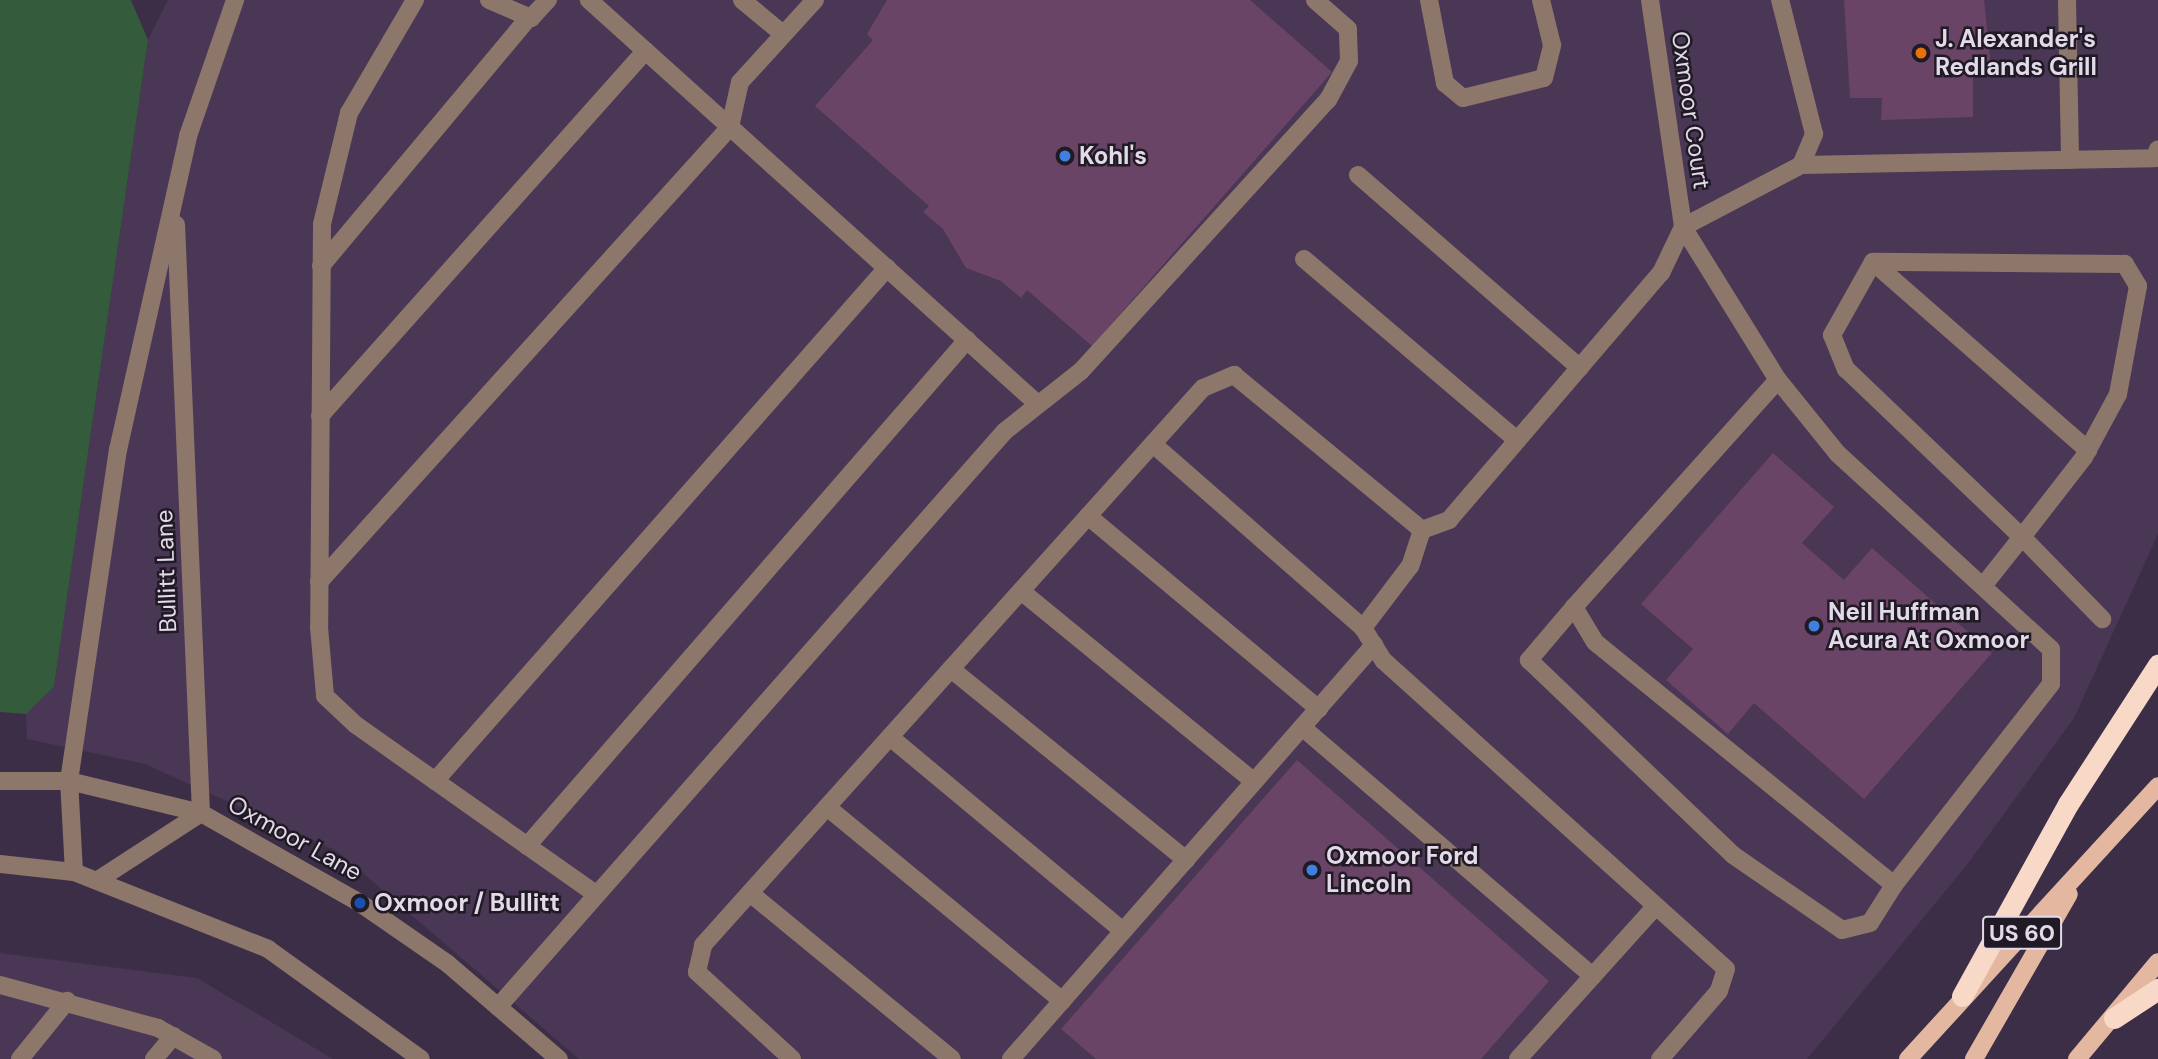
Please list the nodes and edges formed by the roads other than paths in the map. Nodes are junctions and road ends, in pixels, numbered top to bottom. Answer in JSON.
{"nodes":[{"id":1,"x":235,"y":0,"type":"edge"},
{"id":2,"x":415,"y":0,"type":"edge"},
{"id":3,"x":489,"y":0,"type":"edge"},
{"id":4,"x":548,"y":0,"type":"edge"},
{"id":5,"x":589,"y":0,"type":"edge"},
{"id":6,"x":742,"y":0,"type":"edge"},
{"id":7,"x":815,"y":0,"type":"edge"},
{"id":8,"x":1315,"y":0,"type":"edge"},
{"id":9,"x":1429,"y":0,"type":"edge"},
{"id":10,"x":1541,"y":0,"type":"edge"},
{"id":11,"x":1650,"y":0,"type":"edge"},
{"id":12,"x":1780,"y":0,"type":"edge"},
{"id":13,"x":2067,"y":0,"type":"edge"},
{"id":14,"x":528,"y":18,"type":"junction"},
{"id":15,"x":783,"y":34,"type":"junction"},
{"id":16,"x":645,"y":51,"type":"junction"},
{"id":17,"x":730,"y":127,"type":"junction"},
{"id":18,"x":2158,"y":149,"type":"edge"},
{"id":19,"x":2070,"y":160,"type":"junction"},
{"id":20,"x":1801,"y":165,"type":"junction"},
{"id":21,"x":1358,"y":175,"type":"dead end"},
{"id":22,"x":175,"y":205,"type":"junction"},
{"id":23,"x":1683,"y":227,"type":"junction"},
{"id":24,"x":1304,"y":259,"type":"dead end"},
{"id":25,"x":1873,"y":262,"type":"junction"},
{"id":26,"x":321,"y":266,"type":"junction"},
{"id":27,"x":887,"y":268,"type":"junction"},
{"id":28,"x":967,"y":340,"type":"junction"},
{"id":29,"x":1580,"y":368,"type":"junction"},
{"id":30,"x":1778,"y":380,"type":"junction"},
{"id":31,"x":1036,"y":403,"type":"junction"},
{"id":32,"x":320,"y":416,"type":"junction"},
{"id":33,"x":1517,"y":440,"type":"junction"},
{"id":34,"x":1153,"y":444,"type":"junction"},
{"id":35,"x":2088,"y":450,"type":"junction"},
{"id":36,"x":1088,"y":516,"type":"junction"},
{"id":37,"x":1422,"y":530,"type":"junction"},
{"id":38,"x":2022,"y":537,"type":"junction"},
{"id":39,"x":319,"y":583,"type":"junction"},
{"id":40,"x":1983,"y":586,"type":"junction"},
{"id":41,"x":1021,"y":591,"type":"junction"},
{"id":42,"x":1574,"y":607,"type":"junction"},
{"id":43,"x":2102,"y":619,"type":"dead end"},
{"id":44,"x":1363,"y":628,"type":"junction"},
{"id":45,"x":1374,"y":645,"type":"junction"},
{"id":46,"x":2158,"y":665,"type":"edge"},
{"id":47,"x":951,"y":669,"type":"junction"},
{"id":48,"x":1319,"y":709,"type":"junction"},
{"id":49,"x":1302,"y":727,"type":"junction"},
{"id":50,"x":890,"y":737,"type":"junction"},
{"id":51,"x":0,"y":781,"type":"edge"},
{"id":52,"x":69,"y":781,"type":"junction"},
{"id":53,"x":435,"y":781,"type":"junction"},
{"id":54,"x":1254,"y":782,"type":"junction"},
{"id":55,"x":2158,"y":786,"type":"edge"},
{"id":56,"x":827,"y":807,"type":"junction"},
{"id":57,"x":201,"y":813,"type":"junction"},
{"id":58,"x":527,"y":846,"type":"junction"},
{"id":59,"x":1186,"y":860,"type":"junction"},
{"id":60,"x":0,"y":864,"type":"edge"},
{"id":61,"x":2083,"y":870,"type":"junction"},
{"id":62,"x":74,"y":872,"type":"junction"},
{"id":63,"x":98,"y":880,"type":"junction"},
{"id":64,"x":1894,"y":885,"type":"junction"},
{"id":65,"x":750,"y":893,"type":"junction"},
{"id":66,"x":596,"y":894,"type":"junction"},
{"id":67,"x":1656,"y":906,"type":"junction"},
{"id":68,"x":1123,"y":931,"type":"junction"},
{"id":69,"x":2158,"y":962,"type":"edge"},
{"id":70,"x":1593,"y":976,"type":"junction"},
{"id":71,"x":0,"y":985,"type":"edge"},
{"id":72,"x":2158,"y":989,"type":"edge"},
{"id":73,"x":1962,"y":996,"type":"junction"},
{"id":74,"x":67,"y":1001,"type":"junction"},
{"id":75,"x":1062,"y":1001,"type":"junction"},
{"id":76,"x":498,"y":1007,"type":"junction"},
{"id":77,"x":2113,"y":1018,"type":"junction"},
{"id":78,"x":173,"y":1036,"type":"junction"},
{"id":79,"x":20,"y":1059,"type":"edge"},
{"id":80,"x":154,"y":1059,"type":"edge"},
{"id":81,"x":213,"y":1059,"type":"edge"},
{"id":82,"x":421,"y":1059,"type":"edge"},
{"id":83,"x":559,"y":1059,"type":"edge"},
{"id":84,"x":792,"y":1059,"type":"edge"},
{"id":85,"x":952,"y":1059,"type":"edge"},
{"id":86,"x":1011,"y":1059,"type":"edge"},
{"id":87,"x":1518,"y":1059,"type":"edge"},
{"id":88,"x":1660,"y":1059,"type":"edge"},
{"id":89,"x":1908,"y":1059,"type":"edge"},
{"id":90,"x":1974,"y":1059,"type":"edge"},
{"id":91,"x":2077,"y":1059,"type":"edge"}],
"edges":[{"from":1,"to":22,"type":"street","name":"Bullitt Lane"},
{"from":2,"to":26,"type":"street"},
{"from":3,"to":14,"type":"street"},
{"from":4,"to":14,"type":"street"},
{"from":5,"to":16,"type":"street"},
{"from":6,"to":15,"type":"street"},
{"from":7,"to":15,"type":"street"},
{"from":8,"to":31,"type":"street"},
{"from":9,"to":10,"type":"street"},
{"from":11,"to":23,"type":"street","name":"Oxmoor Court"},
{"from":12,"to":20,"type":"street"},
{"from":13,"to":19,"type":"street"},
{"from":14,"to":26,"type":"street"},
{"from":15,"to":17,"type":"street"},
{"from":16,"to":17,"type":"street"},
{"from":16,"to":32,"type":"street"},
{"from":17,"to":27,"type":"street"},
{"from":17,"to":39,"type":"street"},
{"from":18,"to":19,"type":"street"},
{"from":19,"to":20,"type":"street"},
{"from":20,"to":23,"type":"street"},
{"from":21,"to":29,"type":"street"},
{"from":22,"to":52,"type":"street","name":"Bullitt Lane"},
{"from":22,"to":57,"type":"street","name":"Bullitt Lane"},
{"from":23,"to":29,"type":"street"},
{"from":23,"to":30,"type":"street"},
{"from":24,"to":33,"type":"street"},
{"from":25,"to":35,"type":"street"},
{"from":25,"to":35,"type":"street"},
{"from":25,"to":38,"type":"street"},
{"from":26,"to":32,"type":"street"},
{"from":27,"to":28,"type":"street"},
{"from":27,"to":53,"type":"street"},
{"from":28,"to":31,"type":"street"},
{"from":28,"to":58,"type":"street"},
{"from":29,"to":33,"type":"street"},
{"from":30,"to":40,"type":"street"},
{"from":30,"to":42,"type":"street"},
{"from":31,"to":66,"type":"street"},
{"from":32,"to":39,"type":"street"},
{"from":33,"to":37,"type":"street"},
{"from":34,"to":36,"type":"street"},
{"from":34,"to":37,"type":"street"},
{"from":34,"to":44,"type":"street"},
{"from":35,"to":38,"type":"street"},
{"from":36,"to":41,"type":"street"},
{"from":36,"to":48,"type":"street"},
{"from":37,"to":44,"type":"street"},
{"from":38,"to":40,"type":"street"},
{"from":38,"to":43,"type":"street"},
{"from":39,"to":53,"type":"street"},
{"from":40,"to":64,"type":"street"},
{"from":41,"to":47,"type":"street"},
{"from":41,"to":54,"type":"street"},
{"from":42,"to":64,"type":"street"},
{"from":42,"to":64,"type":"street"},
{"from":44,"to":45,"type":"street"},
{"from":45,"to":48,"type":"street"},
{"from":45,"to":67,"type":"street"},
{"from":46,"to":73,"type":"highway"},
{"from":47,"to":50,"type":"street"},
{"from":47,"to":59,"type":"street"},
{"from":48,"to":49,"type":"street"},
{"from":49,"to":54,"type":"street"},
{"from":49,"to":70,"type":"street"},
{"from":50,"to":56,"type":"street"},
{"from":50,"to":68,"type":"street"},
{"from":51,"to":52,"type":"street","name":"Oxmoor Lane"},
{"from":52,"to":57,"type":"street","name":"Oxmoor Lane"},
{"from":52,"to":62,"type":"street","name":"Bullitt Lane"},
{"from":53,"to":58,"type":"street"},
{"from":54,"to":59,"type":"street"},
{"from":55,"to":61,"type":"main road","number":"US 60"},
{"from":56,"to":65,"type":"street"},
{"from":56,"to":75,"type":"street"},
{"from":57,"to":63,"type":"street"},
{"from":57,"to":76,"type":"street","name":"Oxmoor Lane"},
{"from":58,"to":66,"type":"street"},
{"from":59,"to":68,"type":"street"},
{"from":60,"to":62,"type":"street"},
{"from":61,"to":73,"type":"main road","number":"US 60"},
{"from":61,"to":90,"type":"main road"},
{"from":62,"to":63,"type":"street"},
{"from":63,"to":82,"type":"street"},
{"from":65,"to":84,"type":"street"},
{"from":65,"to":85,"type":"street"},
{"from":66,"to":76,"type":"street"},
{"from":67,"to":70,"type":"street"},
{"from":67,"to":88,"type":"street"},
{"from":68,"to":75,"type":"street"},
{"from":69,"to":77,"type":"main road"},
{"from":70,"to":87,"type":"street"},
{"from":71,"to":74,"type":"street"},
{"from":72,"to":77,"type":"highway"},
{"from":73,"to":89,"type":"main road","number":"US 60"},
{"from":74,"to":78,"type":"street"},
{"from":74,"to":79,"type":"street"},
{"from":75,"to":86,"type":"street"},
{"from":76,"to":83,"type":"street","name":"Oxmoor Lane"},
{"from":77,"to":91,"type":"main road"},
{"from":78,"to":80,"type":"street"},
{"from":78,"to":81,"type":"street"}]}
